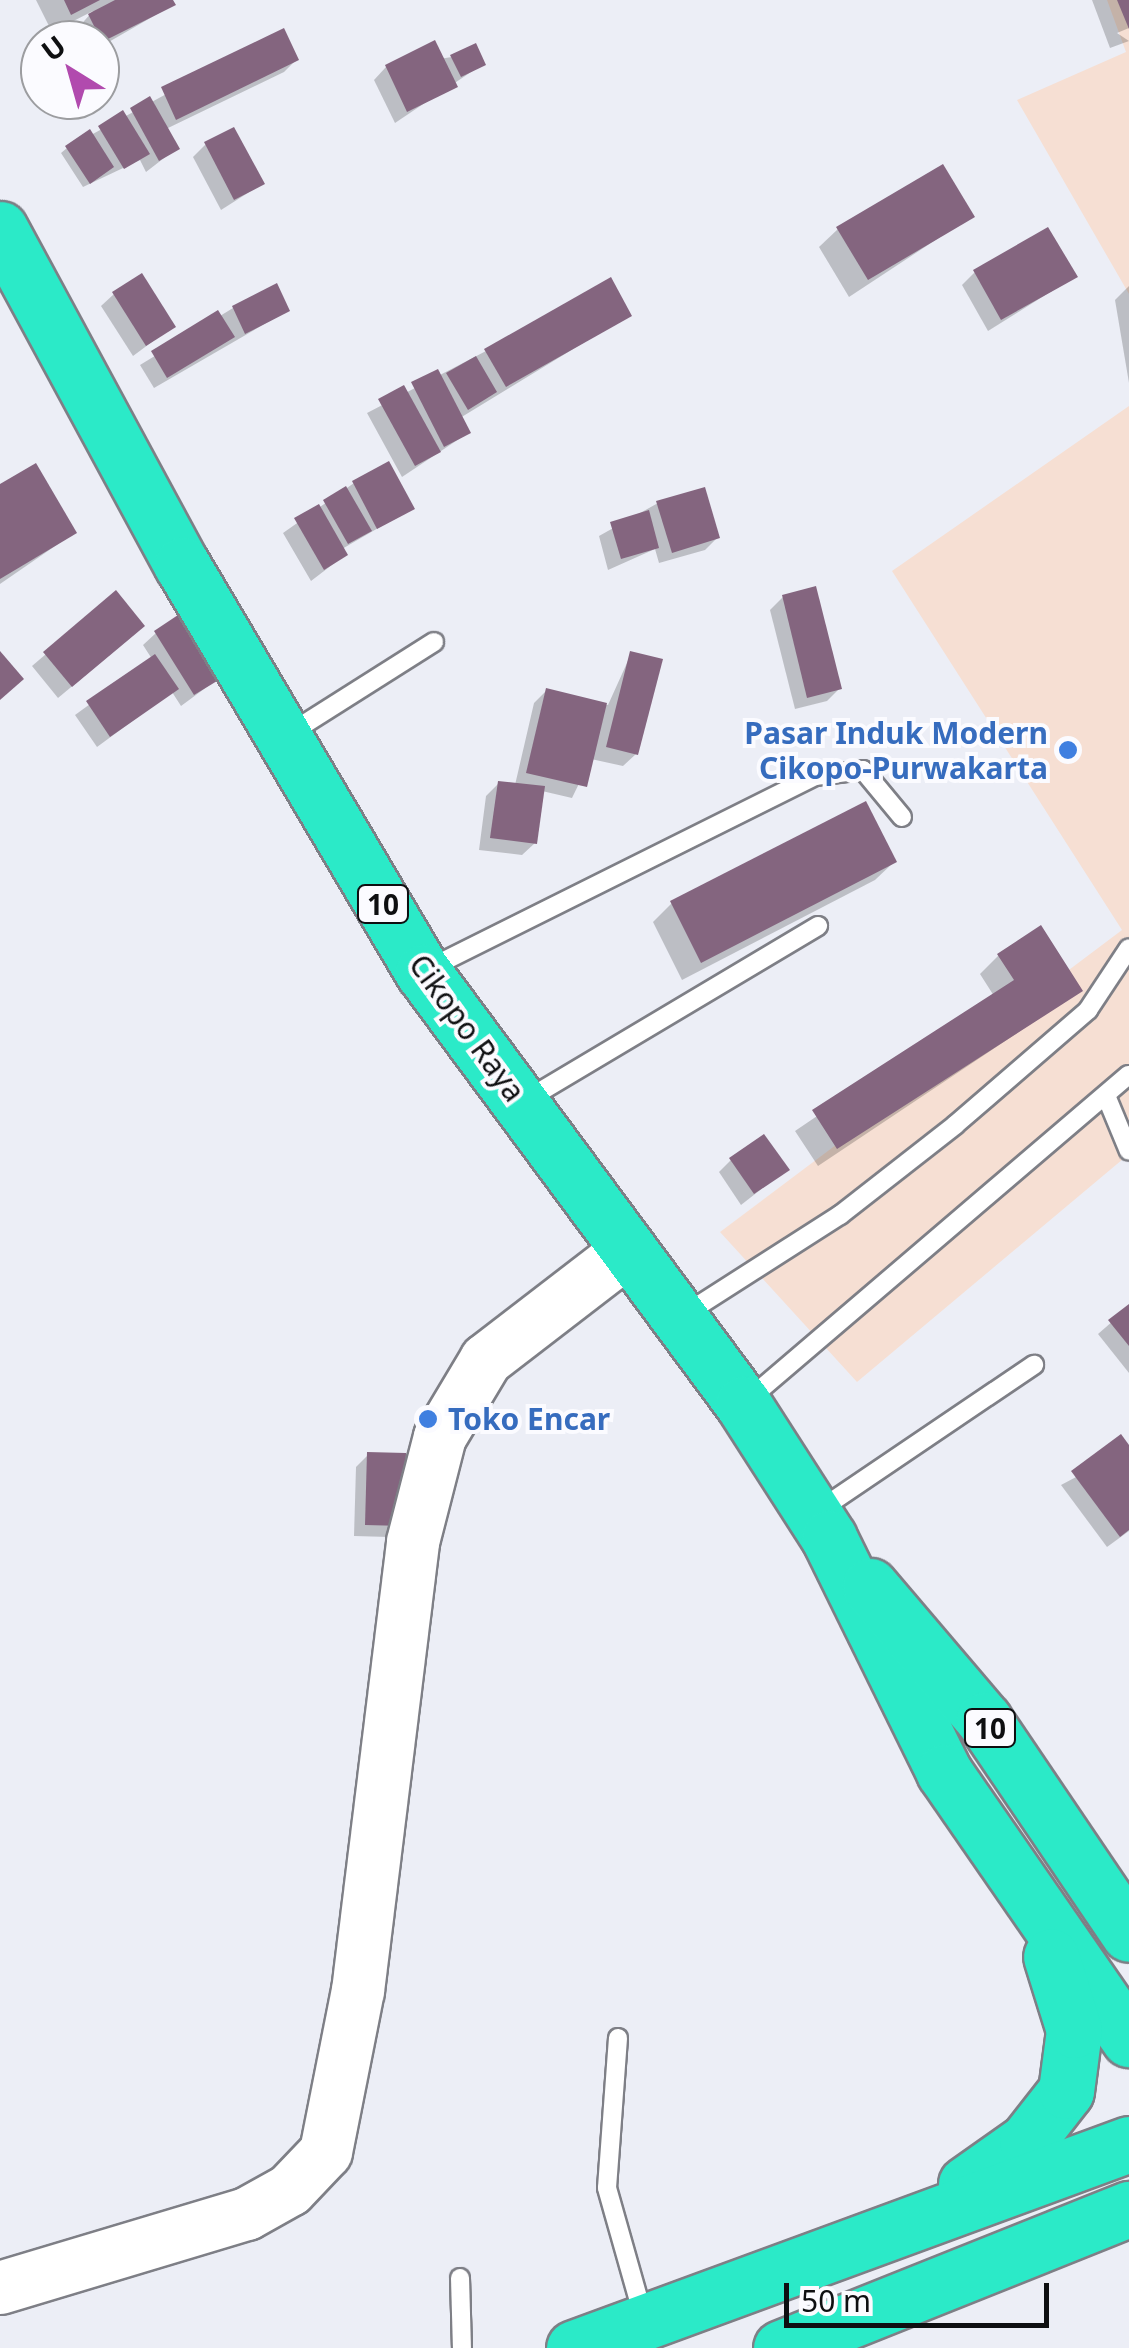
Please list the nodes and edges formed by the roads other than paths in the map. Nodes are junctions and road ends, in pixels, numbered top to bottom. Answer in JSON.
{"nodes":[{"id":1,"x":0,"y":229,"type":"edge"},
{"id":2,"x":434,"y":642,"type":"dead end"},
{"id":3,"x":282,"y":738,"type":"junction"},
{"id":4,"x":902,"y":817,"type":"dead end"},
{"id":5,"x":818,"y":926,"type":"dead end"},
{"id":6,"x":1129,"y":948,"type":"edge"},
{"id":7,"x":424,"y":972,"type":"junction"},
{"id":8,"x":1129,"y":1075,"type":"edge"},
{"id":9,"x":1107,"y":1098,"type":"junction"},
{"id":10,"x":521,"y":1102,"type":"junction"},
{"id":11,"x":1129,"y":1151,"type":"edge"},
{"id":12,"x":629,"y":1250,"type":"junction"},
{"id":13,"x":677,"y":1319,"type":"junction"},
{"id":14,"x":1034,"y":1365,"type":"dead end"},
{"id":15,"x":742,"y":1404,"type":"junction"},
{"id":16,"x":821,"y":1526,"type":"junction"},
{"id":17,"x":1004,"y":1858,"type":"junction"},
{"id":18,"x":1129,"y":1934,"type":"edge"},
{"id":19,"x":618,"y":2038,"type":"dead end"},
{"id":20,"x":1129,"y":2038,"type":"edge"},
{"id":21,"x":1129,"y":2144,"type":"edge"},
{"id":22,"x":1129,"y":2209,"type":"edge"},
{"id":23,"x":1129,"y":2238,"type":"edge"},
{"id":24,"x":824,"y":2260,"type":"junction"},
{"id":25,"x":985,"y":2268,"type":"junction"},
{"id":26,"x":460,"y":2278,"type":"dead end"},
{"id":27,"x":0,"y":2288,"type":"edge"},
{"id":28,"x":646,"y":2324,"type":"junction"},
{"id":29,"x":462,"y":2348,"type":"edge"},
{"id":30,"x":574,"y":2348,"type":"edge"},
{"id":31,"x":781,"y":2348,"type":"edge"}],
"edges":[{"from":1,"to":3,"type":"highway","name":"Cikopo Raya","number":"10"},
{"from":2,"to":3,"type":"lane"},
{"from":3,"to":7,"type":"highway","name":"Cikopo Raya","number":"10"},
{"from":4,"to":7,"type":"lane"},
{"from":5,"to":10,"type":"lane"},
{"from":6,"to":13,"type":"lane"},
{"from":7,"to":10,"type":"highway","name":"Cikopo Raya","number":"10"},
{"from":8,"to":9,"type":"lane"},
{"from":9,"to":11,"type":"lane"},
{"from":9,"to":15,"type":"lane"},
{"from":10,"to":12,"type":"highway","name":"Cikopo Raya","number":"10"},
{"from":12,"to":13,"type":"highway","name":"Cikopo Raya","number":"10"},
{"from":12,"to":27,"type":"street"},
{"from":13,"to":15,"type":"highway","name":"Cikopo Raya","number":"10"},
{"from":14,"to":16,"type":"lane"},
{"from":15,"to":16,"type":"highway","name":"Cikopo Raya","number":"10"},
{"from":16,"to":17,"type":"highway","number":"10"},
{"from":16,"to":18,"type":"highway","number":"10"},
{"from":17,"to":20,"type":"highway","number":"10"},
{"from":17,"to":24,"type":"highway"},
{"from":19,"to":28,"type":"lane"},
{"from":21,"to":24,"type":"highway"},
{"from":22,"to":25,"type":"highway"},
{"from":23,"to":25,"type":"highway"},
{"from":24,"to":28,"type":"highway"},
{"from":25,"to":31,"type":"highway"},
{"from":26,"to":29,"type":"lane"},
{"from":28,"to":30,"type":"highway"}]}
